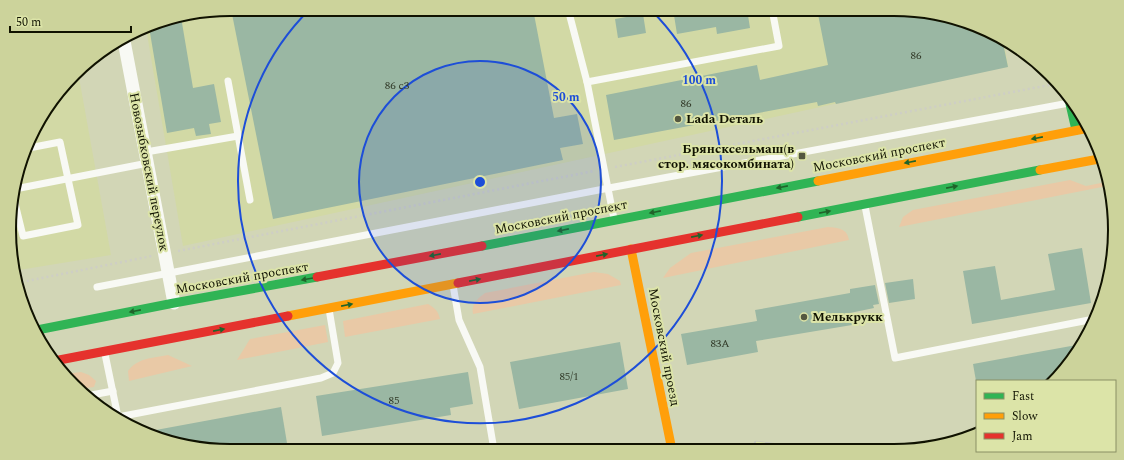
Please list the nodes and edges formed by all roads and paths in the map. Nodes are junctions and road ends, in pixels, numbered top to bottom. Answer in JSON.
{"nodes":[{"id":1,"x":570,"y":16,"type":"edge"},
{"id":2,"x":773,"y":16,"type":"edge"},
{"id":3,"x":125,"y":44,"type":"edge"},
{"id":4,"x":228,"y":80,"type":"dead end"},
{"id":5,"x":587,"y":82,"type":"junction"},
{"id":6,"x":1051,"y":85,"type":"edge"},
{"id":7,"x":1067,"y":104,"type":"edge"},
{"id":8,"x":1071,"y":110,"type":"edge"},
{"id":9,"x":1083,"y":130,"type":"edge"},
{"id":10,"x":1076,"y":133,"type":"junction"},
{"id":11,"x":238,"y":136,"type":"junction"},
{"id":12,"x":32,"y":147,"type":"edge"},
{"id":13,"x":147,"y":158,"type":"junction"},
{"id":14,"x":1096,"y":159,"type":"edge"},
{"id":15,"x":604,"y":169,"type":"junction"},
{"id":16,"x":68,"y":178,"type":"junction"},
{"id":17,"x":20,"y":188,"type":"edge"},
{"id":18,"x":609,"y":188,"type":"junction"},
{"id":19,"x":250,"y":200,"type":"dead end"},
{"id":20,"x":864,"y":204,"type":"junction"},
{"id":21,"x":17,"y":210,"type":"edge"},
{"id":22,"x":614,"y":220,"type":"junction"},
{"id":23,"x":631,"y":249,"type":"junction"},
{"id":24,"x":165,"y":253,"type":"junction"},
{"id":25,"x":168,"y":273,"type":"junction"},
{"id":26,"x":22,"y":282,"type":"edge"},
{"id":27,"x":453,"y":284,"type":"junction"},
{"id":28,"x":97,"y":287,"type":"dead end"},
{"id":29,"x":174,"y":307,"type":"junction"},
{"id":30,"x":329,"y":308,"type":"junction"},
{"id":31,"x":1088,"y":320,"type":"edge"},
{"id":32,"x":41,"y":329,"type":"edge"},
{"id":33,"x":104,"y":352,"type":"junction"},
{"id":34,"x":60,"y":360,"type":"edge"},
{"id":35,"x":113,"y":391,"type":"junction"},
{"id":36,"x":93,"y":395,"type":"edge"},
{"id":37,"x":117,"y":411,"type":"edge"},
{"id":38,"x":124,"y":416,"type":"edge"},
{"id":39,"x":493,"y":444,"type":"edge"},
{"id":40,"x":671,"y":444,"type":"edge"}],
"edges":[{"from":1,"to":5,"type":"lane"},
{"from":2,"to":5,"type":"lane"},
{"from":3,"to":13,"type":"street","name":"Новозыбковский переулок"},
{"from":4,"to":11,"type":"lane"},
{"from":5,"to":15,"type":"lane"},
{"from":6,"to":15,"type":"path"},
{"from":7,"to":18,"type":"lane"},
{"from":8,"to":10,"type":"main road"},
{"from":9,"to":10,"type":"main road","name":"Московский проспект"},
{"from":10,"to":22,"type":"main road","name":"Московский проспект","one_way":true},
{"from":11,"to":13,"type":"lane"},
{"from":11,"to":19,"type":"lane"},
{"from":12,"to":16,"type":"lane"},
{"from":13,"to":16,"type":"lane"},
{"from":13,"to":24,"type":"street","name":"Новозыбковский переулок"},
{"from":20,"to":14,"type":"main road","one_way":true},
{"from":15,"to":18,"type":"lane"},
{"from":15,"to":24,"type":"path"},
{"from":16,"to":17,"type":"lane"},
{"from":16,"to":21,"type":"lane"},
{"from":18,"to":22,"type":"lane"},
{"from":18,"to":25,"type":"lane"},
{"from":23,"to":20,"type":"main road","one_way":true},
{"from":20,"to":31,"type":"lane"},
{"from":22,"to":29,"type":"main road","name":"Московский проспект","one_way":true},
{"from":27,"to":23,"type":"main road","one_way":true},
{"from":23,"to":40,"type":"main road","name":"Московский проезд"},
{"from":24,"to":25,"type":"street","name":"Новозыбковский переулок"},
{"from":24,"to":26,"type":"path"},
{"from":25,"to":28,"type":"lane"},
{"from":25,"to":29,"type":"street","name":"Новозыбковский переулок"},
{"from":30,"to":27,"type":"main road","one_way":true},
{"from":27,"to":39,"type":"lane"},
{"from":29,"to":32,"type":"main road","name":"Московский проспект","one_way":true},
{"from":33,"to":30,"type":"main road","one_way":true},
{"from":30,"to":38,"type":"lane"},
{"from":33,"to":34,"type":"main road"},
{"from":33,"to":35,"type":"lane"},
{"from":35,"to":36,"type":"lane"},
{"from":35,"to":37,"type":"lane"}]}
